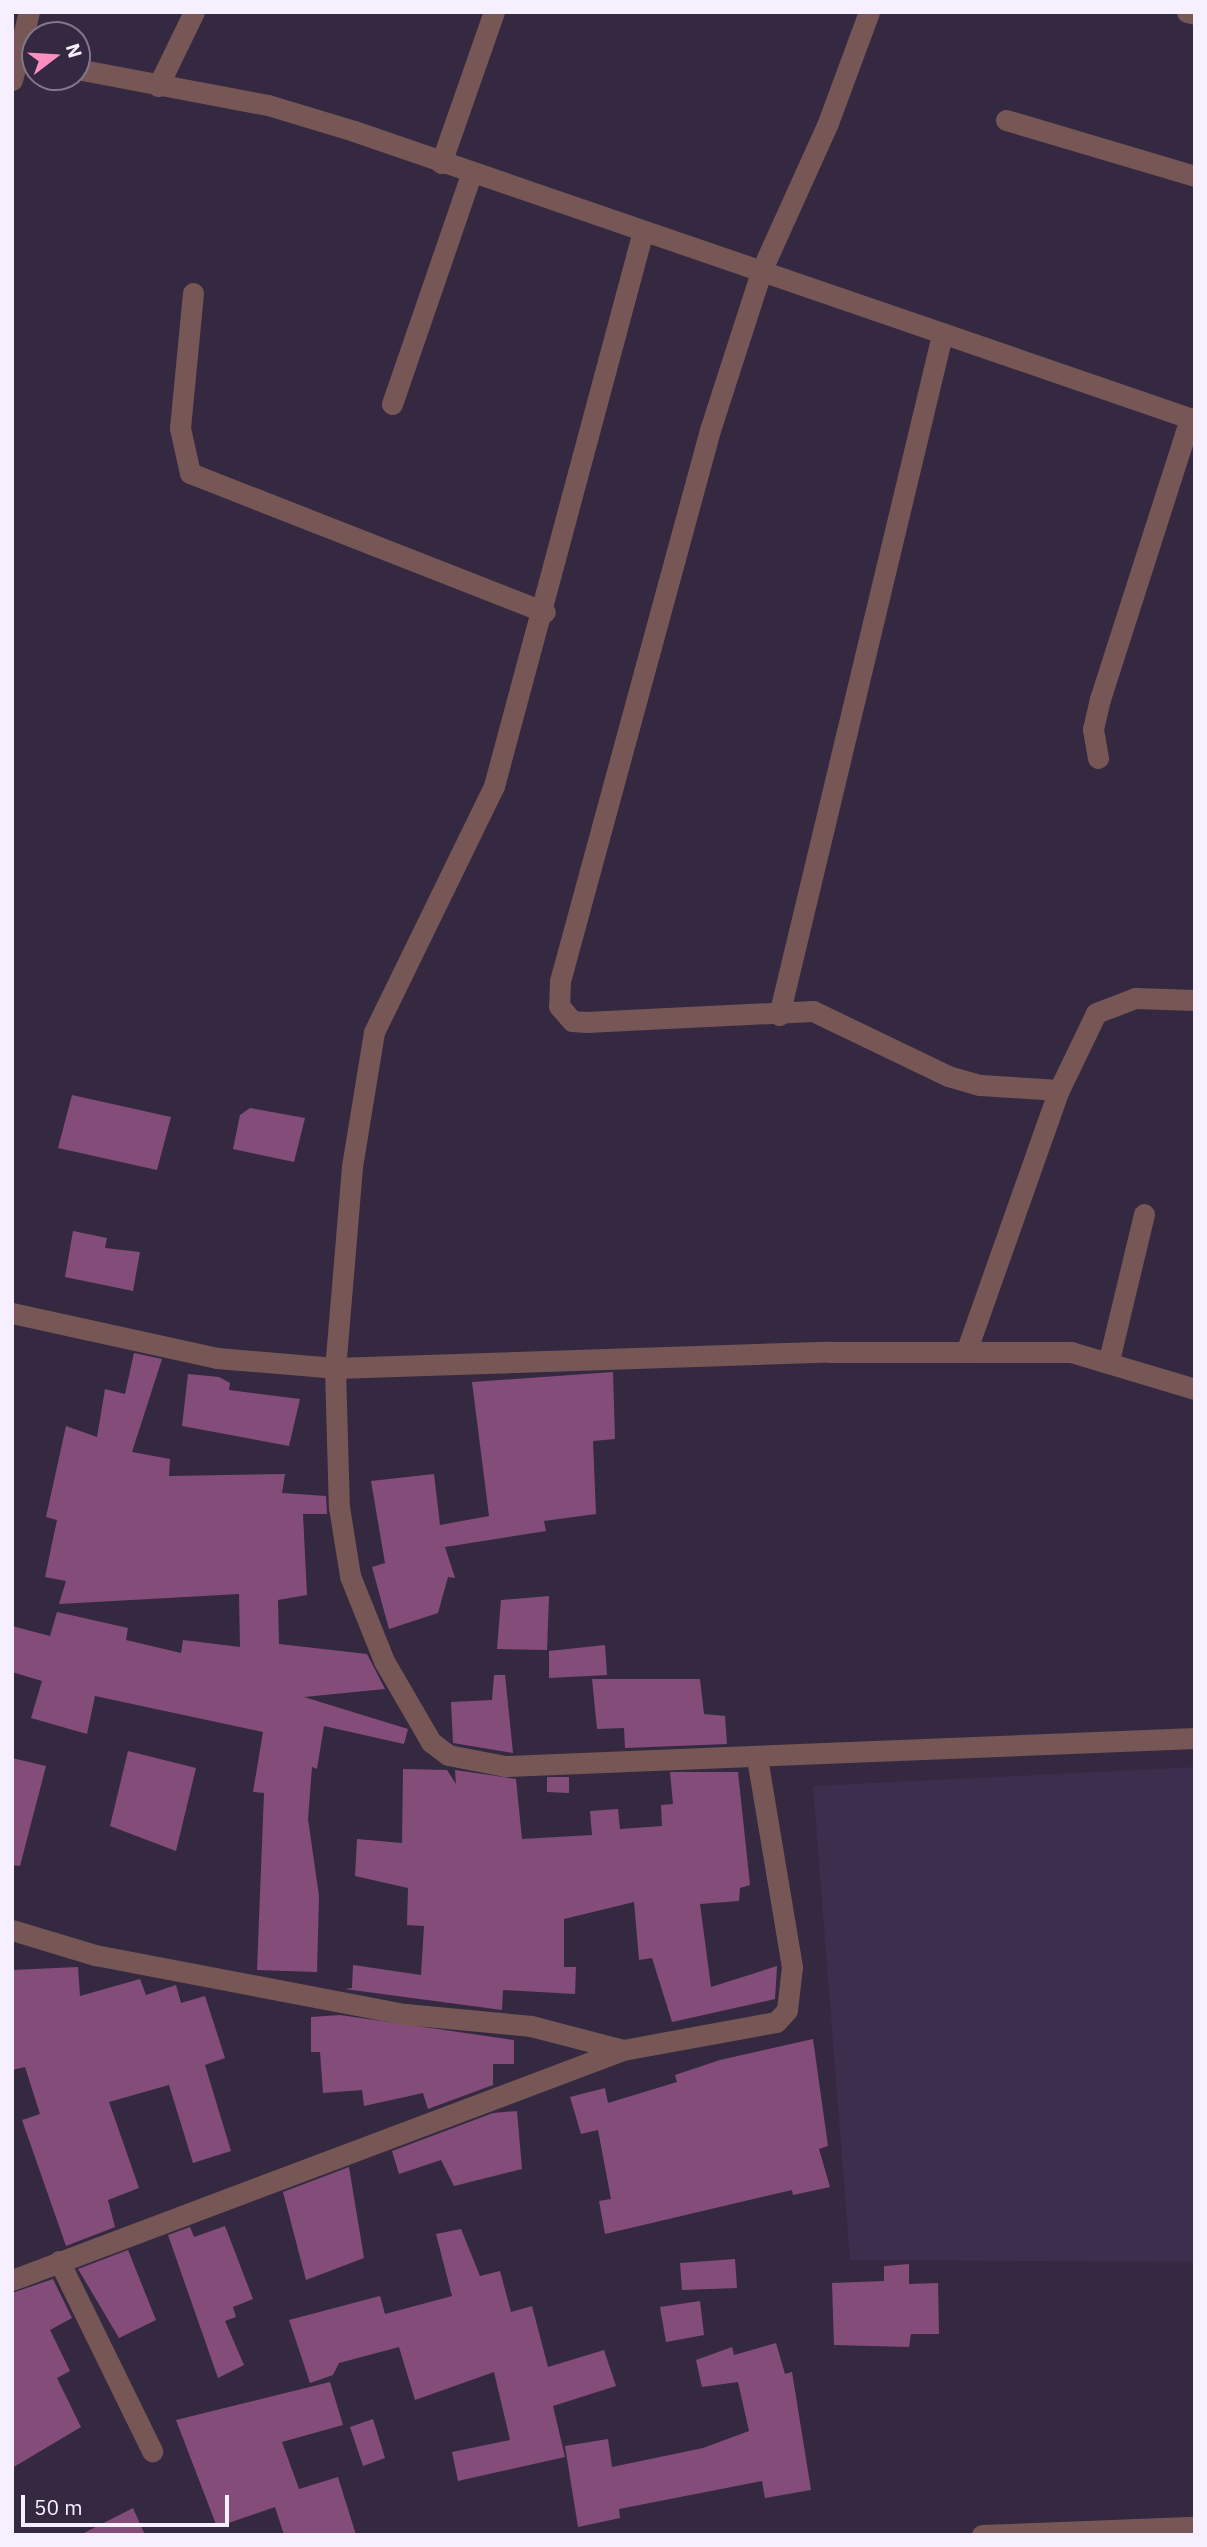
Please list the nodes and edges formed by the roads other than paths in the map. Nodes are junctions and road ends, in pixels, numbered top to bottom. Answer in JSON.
{"nodes":[{"id":1,"x":194,"y":12,"type":"edge"},
{"id":2,"x":494,"y":12,"type":"edge"},
{"id":3,"x":869,"y":12,"type":"edge"},
{"id":4,"x":1187,"y":12,"type":"edge"},
{"id":5,"x":1195,"y":14,"type":"edge"},
{"id":6,"x":91,"y":72,"type":"edge"},
{"id":7,"x":158,"y":86,"type":"junction"},
{"id":8,"x":1006,"y":120,"type":"dead end"},
{"id":9,"x":440,"y":163,"type":"junction"},
{"id":10,"x":471,"y":175,"type":"junction"},
{"id":11,"x":1195,"y":176,"type":"edge"},
{"id":12,"x":643,"y":231,"type":"junction"},
{"id":13,"x":762,"y":269,"type":"junction"},
{"id":14,"x":193,"y":293,"type":"dead end"},
{"id":15,"x":942,"y":335,"type":"junction"},
{"id":16,"x":392,"y":404,"type":"dead end"},
{"id":17,"x":1192,"y":419,"type":"edge"},
{"id":18,"x":545,"y":612,"type":"junction"},
{"id":19,"x":1098,"y":758,"type":"dead end"},
{"id":20,"x":1195,"y":1000,"type":"edge"},
{"id":21,"x":779,"y":1015,"type":"junction"},
{"id":22,"x":1059,"y":1090,"type":"junction"},
{"id":23,"x":1143,"y":1214,"type":"dead end"},
{"id":24,"x":12,"y":1313,"type":"edge"},
{"id":25,"x":966,"y":1352,"type":"junction"},
{"id":26,"x":1109,"y":1360,"type":"junction"},
{"id":27,"x":335,"y":1368,"type":"junction"},
{"id":28,"x":1195,"y":1389,"type":"edge"},
{"id":29,"x":1195,"y":1738,"type":"edge"},
{"id":30,"x":757,"y":1758,"type":"junction"},
{"id":31,"x":12,"y":1930,"type":"edge"},
{"id":32,"x":623,"y":2050,"type":"junction"},
{"id":33,"x":58,"y":2261,"type":"junction"},
{"id":34,"x":12,"y":2280,"type":"edge"},
{"id":35,"x":152,"y":2451,"type":"dead end"},
{"id":36,"x":1195,"y":2527,"type":"edge"},
{"id":37,"x":982,"y":2535,"type":"edge"}],
"edges":[{"from":1,"to":7,"type":"street"},
{"from":2,"to":9,"type":"street"},
{"from":3,"to":13,"type":"street"},
{"from":4,"to":5,"type":"street"},
{"from":6,"to":7,"type":"street"},
{"from":7,"to":9,"type":"street"},
{"from":8,"to":11,"type":"street"},
{"from":9,"to":10,"type":"street"},
{"from":10,"to":12,"type":"street"},
{"from":10,"to":16,"type":"street"},
{"from":12,"to":13,"type":"street"},
{"from":12,"to":18,"type":"street"},
{"from":13,"to":15,"type":"street"},
{"from":13,"to":21,"type":"street"},
{"from":14,"to":18,"type":"street"},
{"from":15,"to":17,"type":"street"},
{"from":15,"to":21,"type":"street"},
{"from":17,"to":19,"type":"street"},
{"from":18,"to":27,"type":"street"},
{"from":20,"to":22,"type":"street"},
{"from":21,"to":22,"type":"street"},
{"from":22,"to":25,"type":"street"},
{"from":23,"to":26,"type":"street"},
{"from":24,"to":27,"type":"street"},
{"from":25,"to":26,"type":"street"},
{"from":25,"to":27,"type":"street"},
{"from":26,"to":28,"type":"street"},
{"from":27,"to":30,"type":"street"},
{"from":29,"to":30,"type":"street"},
{"from":30,"to":32,"type":"street"},
{"from":31,"to":32,"type":"street"},
{"from":32,"to":33,"type":"street"},
{"from":33,"to":34,"type":"street"},
{"from":33,"to":35,"type":"street"},
{"from":36,"to":37,"type":"street"}]}
